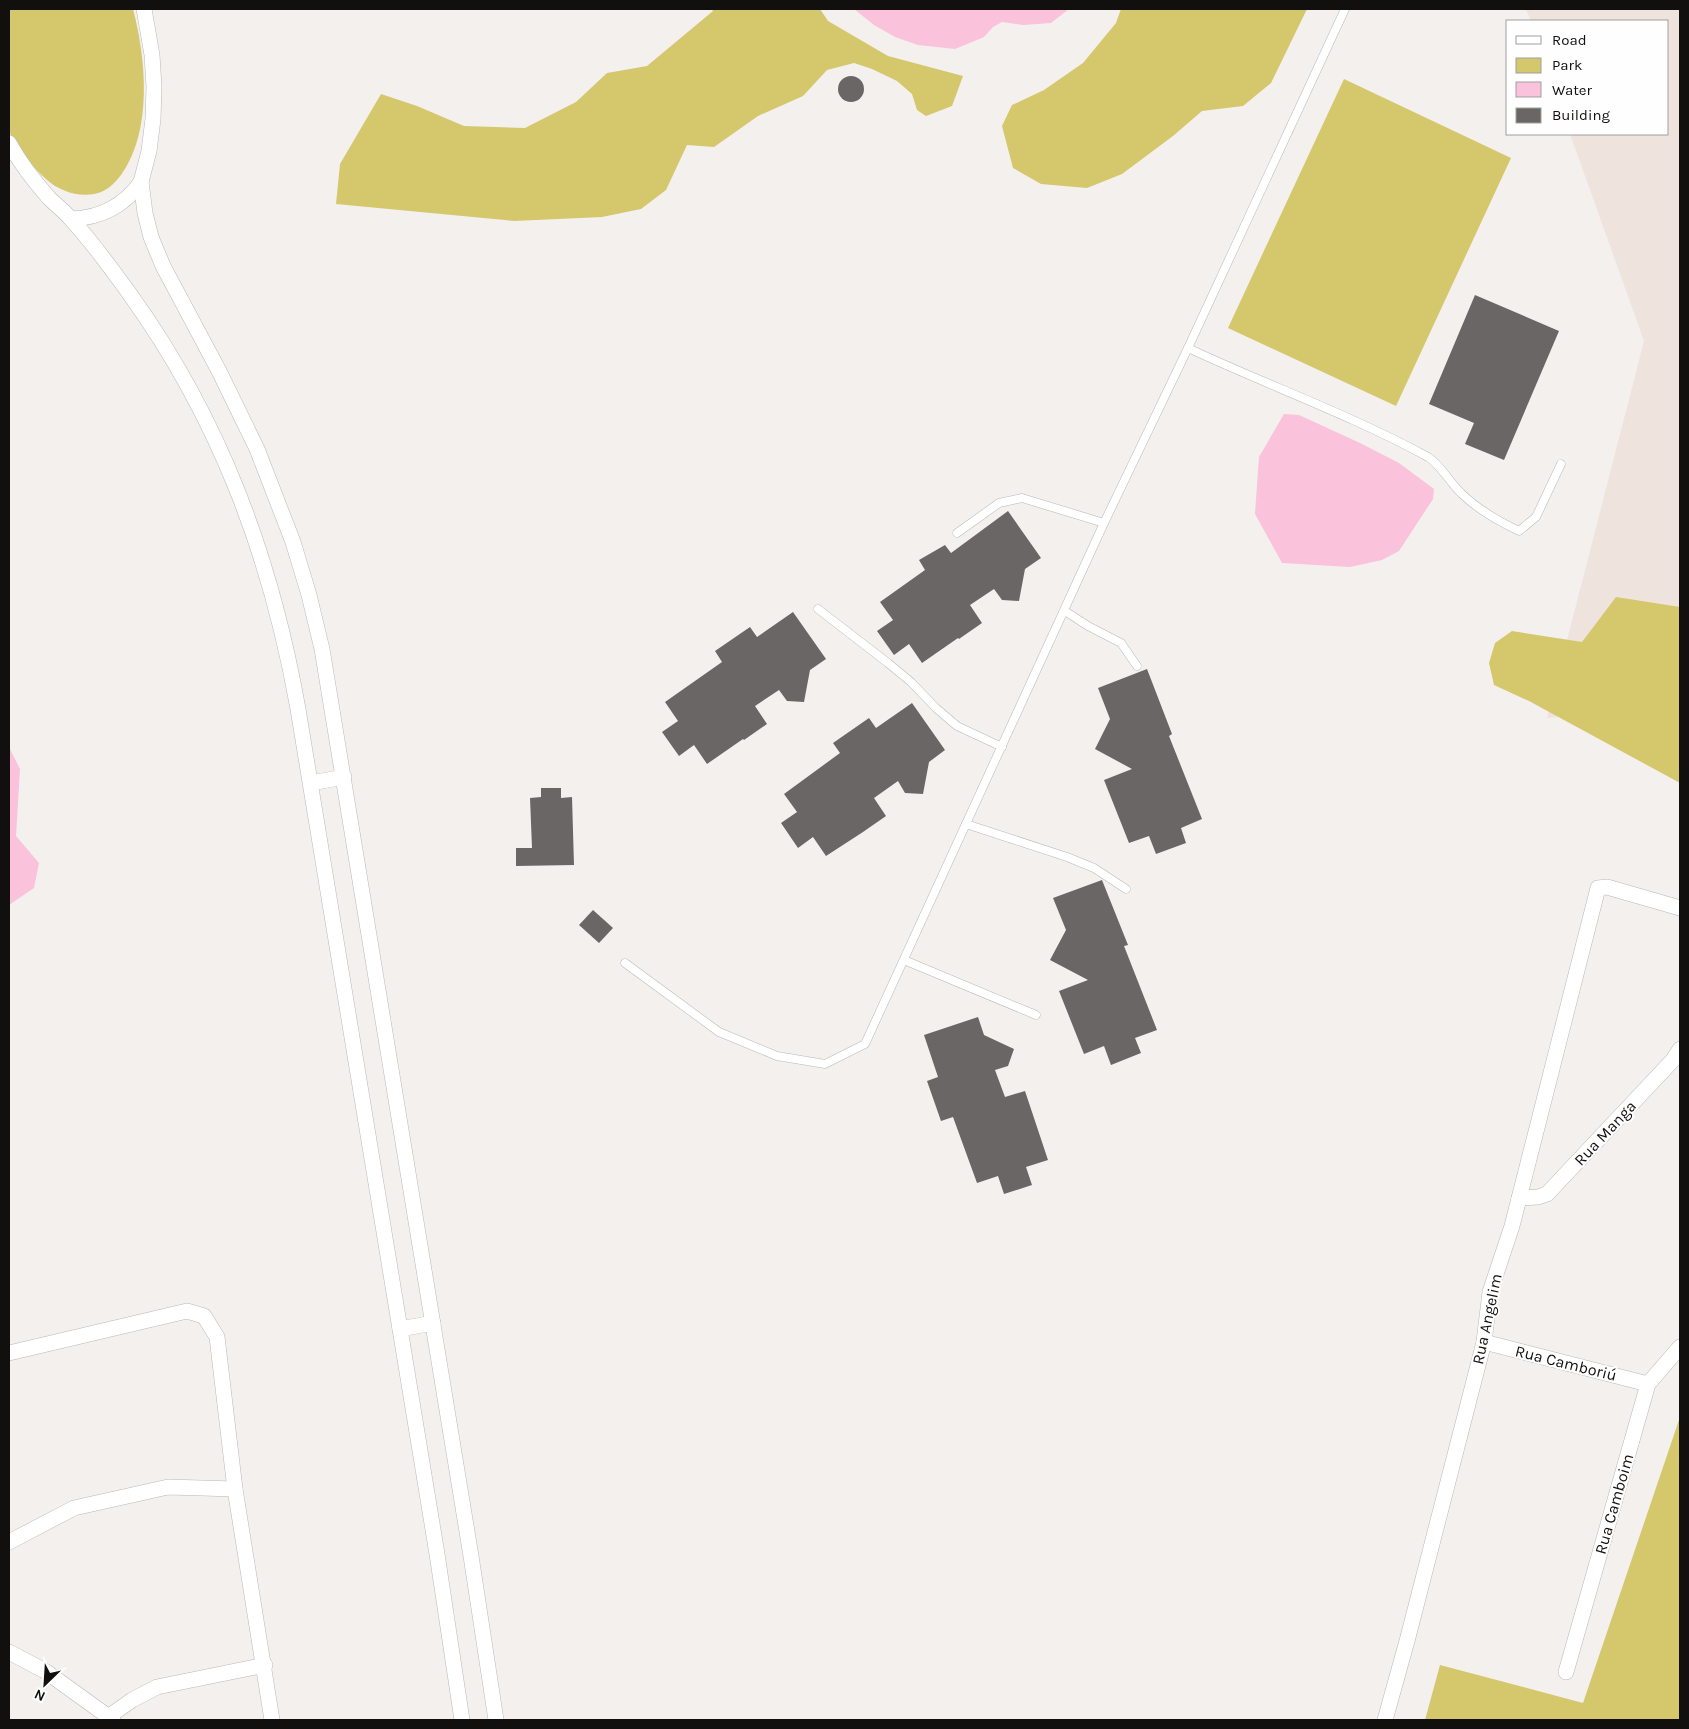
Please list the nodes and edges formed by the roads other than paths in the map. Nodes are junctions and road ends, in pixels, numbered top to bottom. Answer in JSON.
{"nodes":[{"id":1,"x":144,"y":9,"type":"edge"},
{"id":2,"x":1346,"y":9,"type":"edge"},
{"id":3,"x":9,"y":143,"type":"edge"},
{"id":4,"x":141,"y":182,"type":"junction"},
{"id":5,"x":71,"y":219,"type":"junction"},
{"id":6,"x":1188,"y":348,"type":"junction"},
{"id":7,"x":1561,"y":464,"type":"dead end"},
{"id":8,"x":1104,"y":523,"type":"junction"},
{"id":9,"x":957,"y":533,"type":"dead end"},
{"id":10,"x":818,"y":609,"type":"dead end"},
{"id":11,"x":1065,"y":611,"type":"junction"},
{"id":12,"x":1137,"y":666,"type":"dead end"},
{"id":13,"x":1002,"y":747,"type":"junction"},
{"id":14,"x":344,"y":777,"type":"junction"},
{"id":15,"x":311,"y":784,"type":"junction"},
{"id":16,"x":966,"y":824,"type":"junction"},
{"id":17,"x":1126,"y":889,"type":"dead end"},
{"id":18,"x":1680,"y":908,"type":"edge"},
{"id":19,"x":904,"y":960,"type":"junction"},
{"id":20,"x":625,"y":963,"type":"dead end"},
{"id":21,"x":1036,"y":1015,"type":"dead end"},
{"id":22,"x":1680,"y":1050,"type":"edge"},
{"id":23,"x":1519,"y":1198,"type":"junction"},
{"id":24,"x":433,"y":1323,"type":"junction"},
{"id":25,"x":400,"y":1329,"type":"junction"},
{"id":26,"x":1484,"y":1342,"type":"junction"},
{"id":27,"x":1680,"y":1347,"type":"edge"},
{"id":28,"x":9,"y":1354,"type":"edge"},
{"id":29,"x":1648,"y":1384,"type":"junction"},
{"id":30,"x":236,"y":1488,"type":"junction"},
{"id":31,"x":9,"y":1542,"type":"edge"},
{"id":32,"x":9,"y":1652,"type":"edge"},
{"id":33,"x":265,"y":1665,"type":"junction"},
{"id":34,"x":1566,"y":1672,"type":"dead end"},
{"id":35,"x":110,"y":1718,"type":"edge"},
{"id":36,"x":272,"y":1720,"type":"edge"},
{"id":37,"x":462,"y":1720,"type":"edge"},
{"id":38,"x":496,"y":1720,"type":"edge"},
{"id":39,"x":1385,"y":1720,"type":"edge"}],
"edges":[{"from":1,"to":4,"type":"street"},
{"from":2,"to":6,"type":"lane"},
{"from":3,"to":5,"type":"street"},
{"from":4,"to":5,"type":"street"},
{"from":4,"to":14,"type":"street"},
{"from":5,"to":15,"type":"street"},
{"from":6,"to":7,"type":"lane"},
{"from":6,"to":8,"type":"lane"},
{"from":8,"to":9,"type":"lane"},
{"from":8,"to":11,"type":"lane"},
{"from":10,"to":13,"type":"lane"},
{"from":11,"to":12,"type":"lane"},
{"from":11,"to":13,"type":"lane"},
{"from":13,"to":16,"type":"lane"},
{"from":14,"to":15,"type":"street"},
{"from":14,"to":24,"type":"street"},
{"from":15,"to":25,"type":"street"},
{"from":16,"to":17,"type":"lane"},
{"from":16,"to":19,"type":"lane"},
{"from":18,"to":23,"type":"street","name":"Rua Angelim"},
{"from":19,"to":20,"type":"lane"},
{"from":19,"to":21,"type":"lane"},
{"from":22,"to":23,"type":"street","name":"Rua Manga"},
{"from":23,"to":26,"type":"street","name":"Rua Angelim"},
{"from":24,"to":25,"type":"street"},
{"from":24,"to":38,"type":"street"},
{"from":25,"to":37,"type":"street"},
{"from":26,"to":29,"type":"street","name":"Rua Camboriú"},
{"from":26,"to":39,"type":"street","name":"Rua Angelim"},
{"from":27,"to":29,"type":"street","name":"Rua Camboim"},
{"from":28,"to":30,"type":"street"},
{"from":29,"to":34,"type":"street","name":"Rua Camboim"},
{"from":30,"to":31,"type":"street"},
{"from":30,"to":33,"type":"street"},
{"from":32,"to":35,"type":"street"},
{"from":33,"to":35,"type":"street"},
{"from":33,"to":36,"type":"street"}]}
